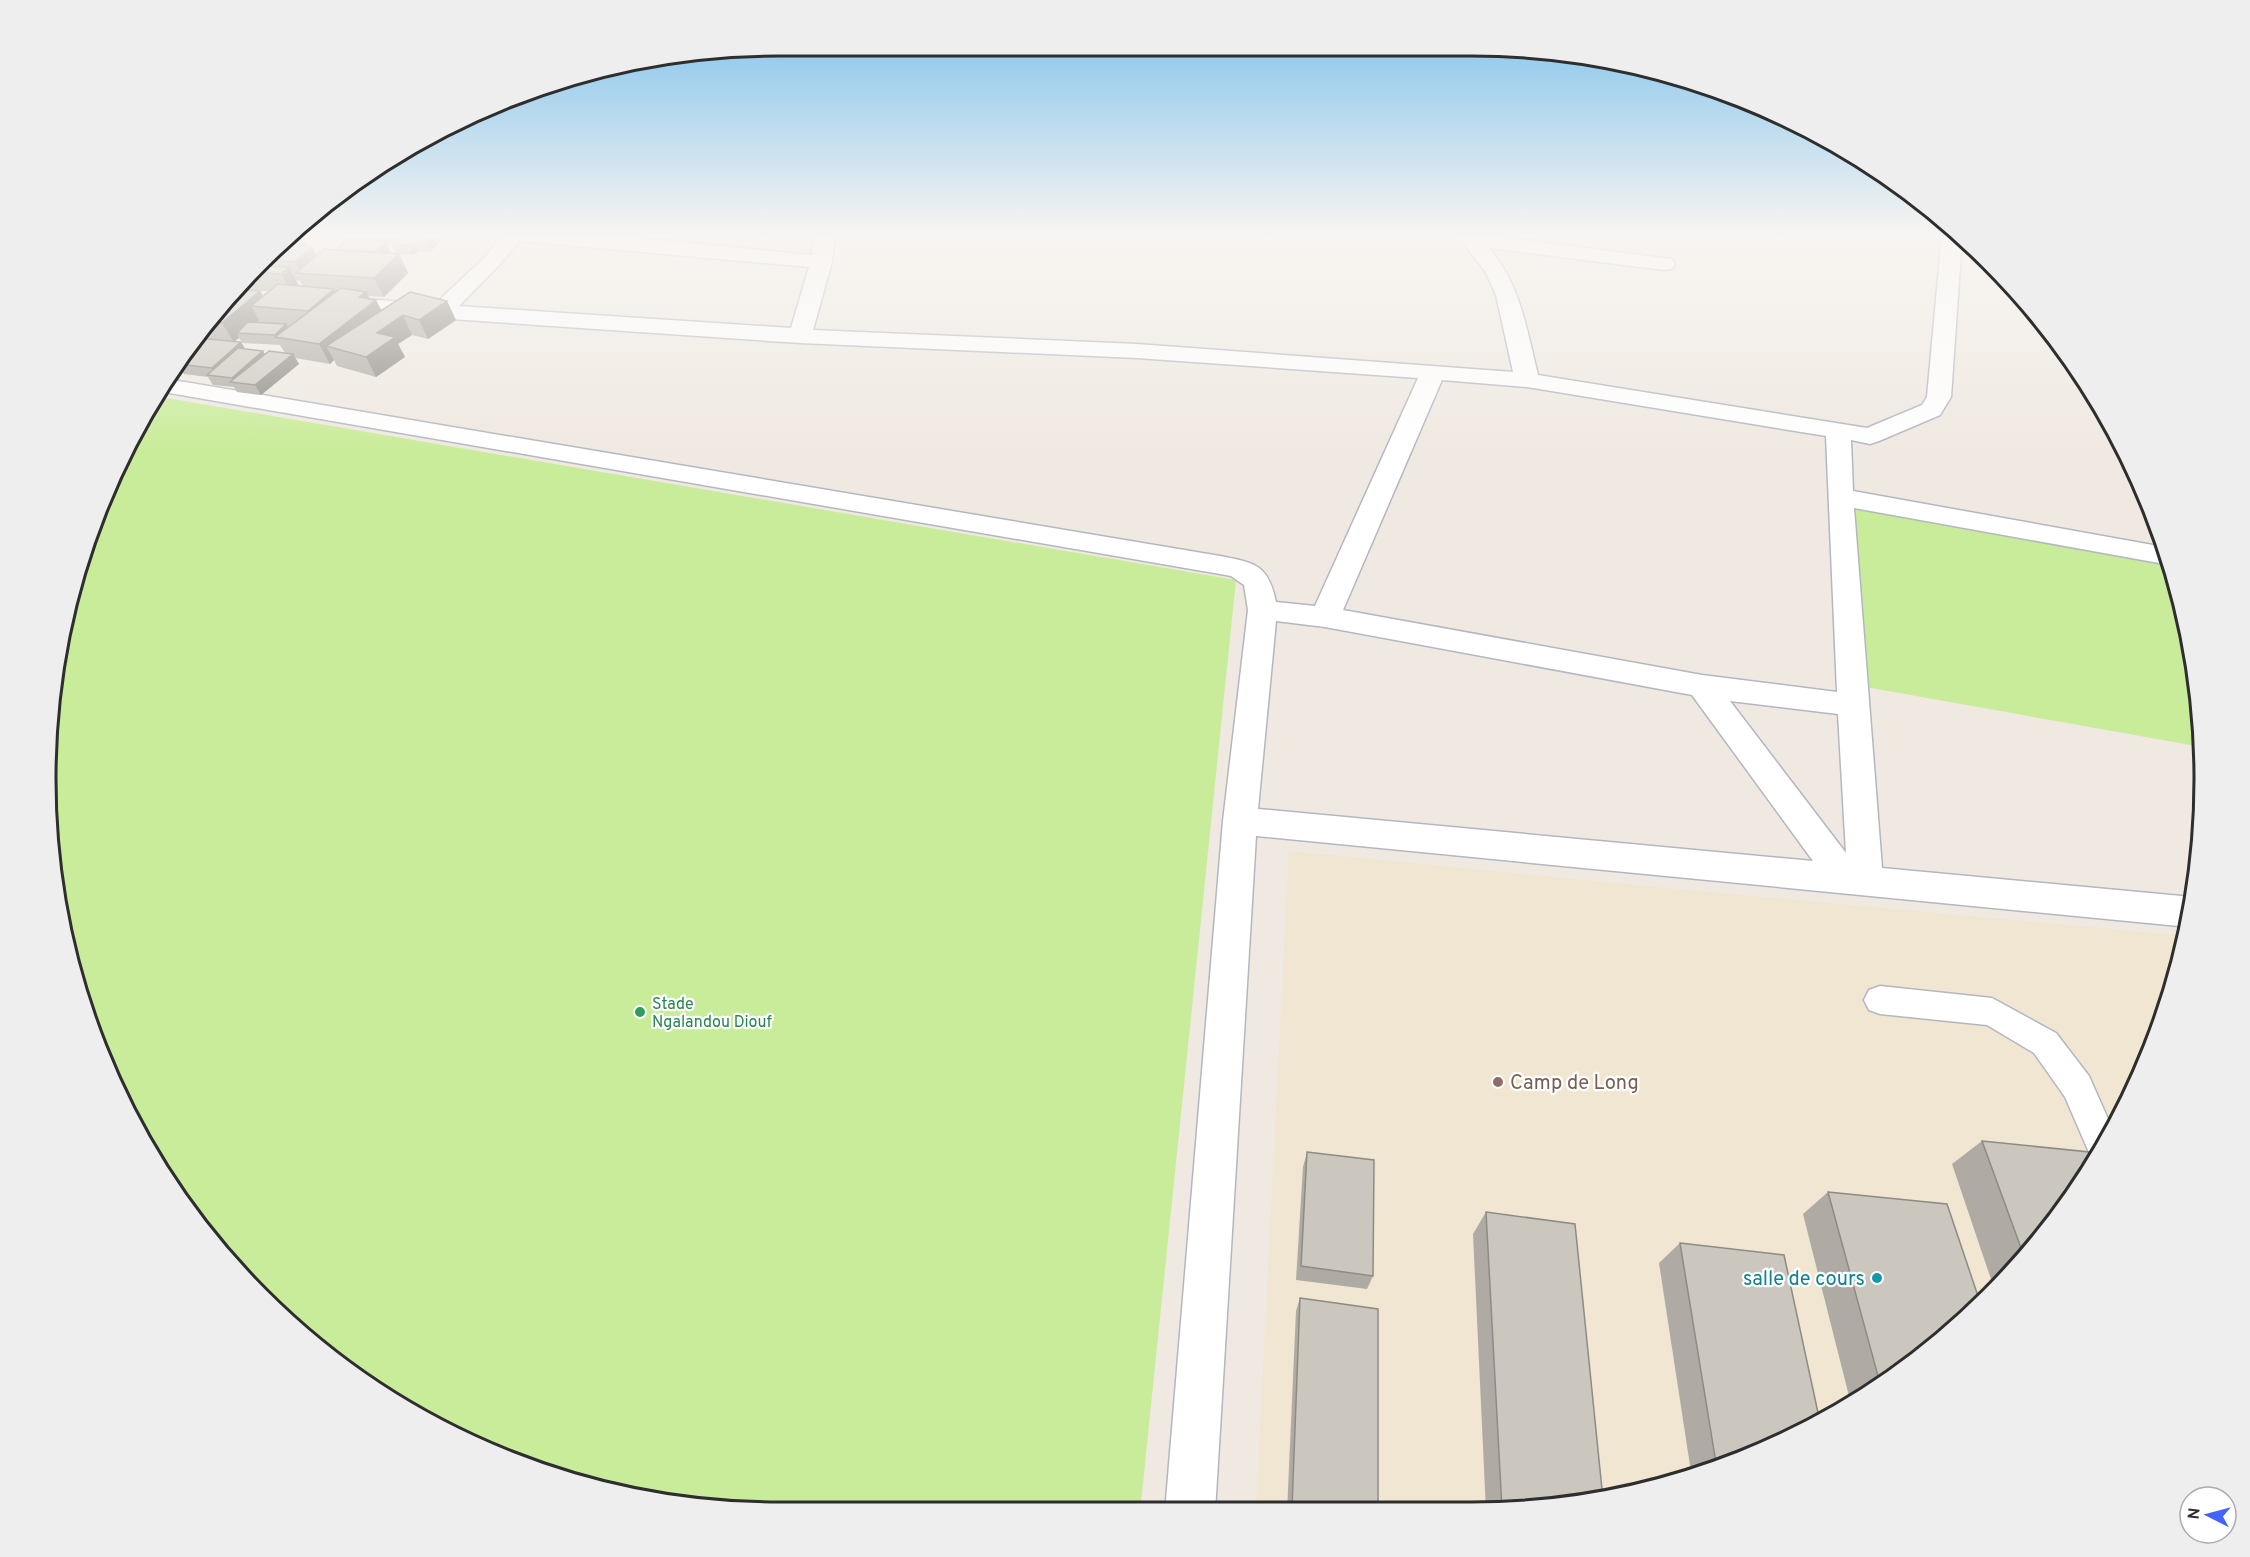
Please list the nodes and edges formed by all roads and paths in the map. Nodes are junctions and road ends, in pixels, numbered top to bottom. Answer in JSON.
{"nodes":[{"id":1,"x":379,"y":307,"type":"edge"},
{"id":2,"x":445,"y":307,"type":"edge"},
{"id":3,"x":808,"y":307,"type":"edge"},
{"id":4,"x":1510,"y":307,"type":"edge"},
{"id":5,"x":1946,"y":307,"type":"edge"},
{"id":6,"x":441,"y":311,"type":"junction"},
{"id":7,"x":800,"y":336,"type":"junction"},
{"id":8,"x":1433,"y":372,"type":"junction"},
{"id":9,"x":1527,"y":380,"type":"junction"},
{"id":10,"x":171,"y":387,"type":"edge"},
{"id":11,"x":1838,"y":430,"type":"junction"},
{"id":12,"x":1840,"y":497,"type":"junction"},
{"id":13,"x":2159,"y":556,"type":"edge"},
{"id":14,"x":1263,"y":610,"type":"junction"},
{"id":15,"x":1325,"y":617,"type":"junction"},
{"id":16,"x":1702,"y":686,"type":"junction"},
{"id":17,"x":1854,"y":705,"type":"junction"},
{"id":18,"x":1240,"y":821,"type":"junction"},
{"id":19,"x":1855,"y":879,"type":"junction"},
{"id":20,"x":2182,"y":911,"type":"edge"},
{"id":21,"x":1880,"y":1000,"type":"dead end"},
{"id":22,"x":2099,"y":1138,"type":"edge"},
{"id":23,"x":1191,"y":1502,"type":"edge"}],
"edges":[{"from":1,"to":6,"type":"street"},
{"from":2,"to":6,"type":"street"},
{"from":3,"to":7,"type":"street"},
{"from":4,"to":9,"type":"street"},
{"from":5,"to":11,"type":"street"},
{"from":6,"to":7,"type":"street"},
{"from":7,"to":8,"type":"street"},
{"from":8,"to":9,"type":"street"},
{"from":8,"to":15,"type":"street"},
{"from":9,"to":11,"type":"street"},
{"from":10,"to":14,"type":"street"},
{"from":11,"to":12,"type":"street"},
{"from":12,"to":13,"type":"street"},
{"from":12,"to":17,"type":"street"},
{"from":14,"to":15,"type":"street"},
{"from":14,"to":18,"type":"street"},
{"from":15,"to":16,"type":"street"},
{"from":16,"to":17,"type":"street"},
{"from":16,"to":19,"type":"street"},
{"from":17,"to":19,"type":"street"},
{"from":18,"to":19,"type":"street"},
{"from":18,"to":23,"type":"street"},
{"from":19,"to":20,"type":"street"},
{"from":21,"to":22,"type":"lane"}]}
